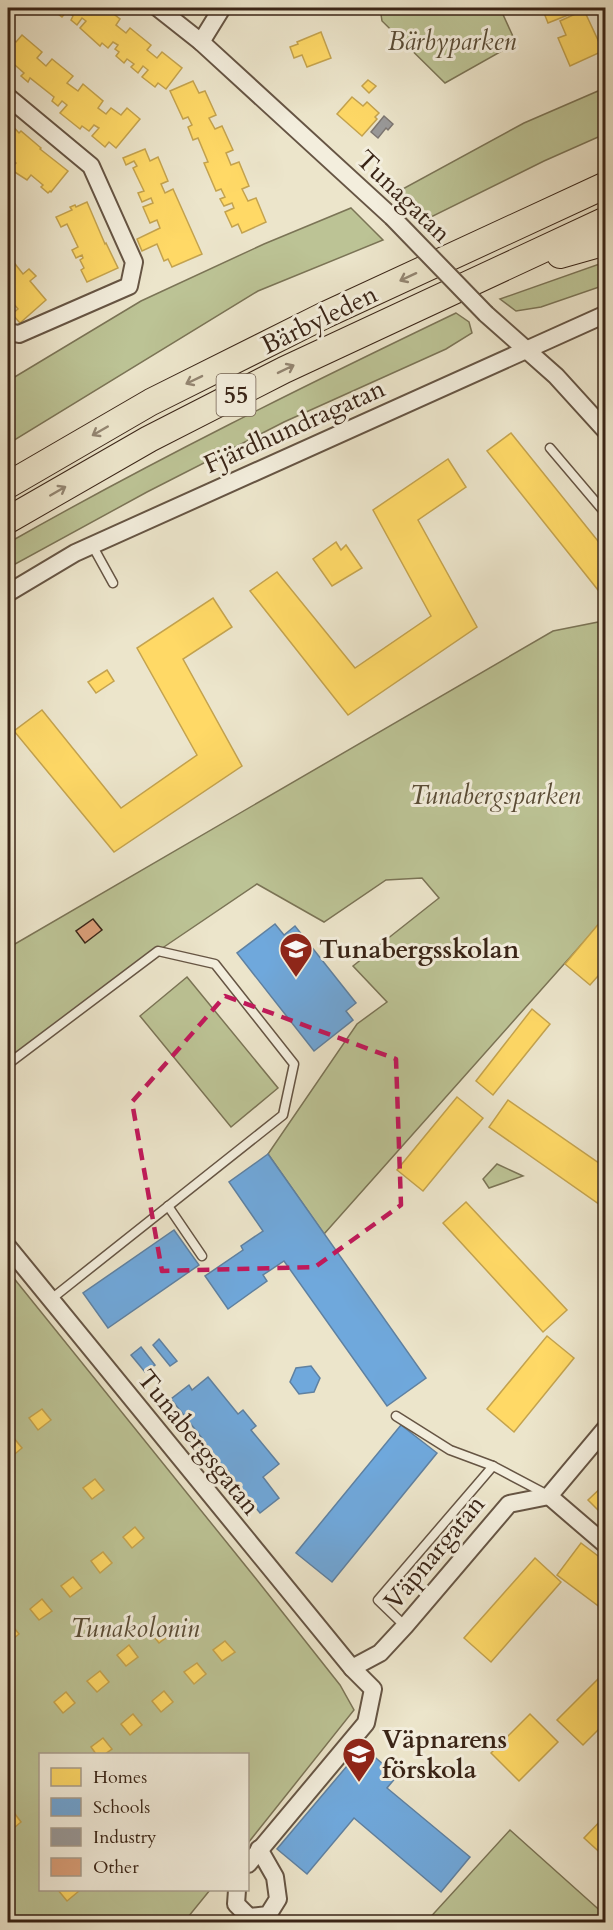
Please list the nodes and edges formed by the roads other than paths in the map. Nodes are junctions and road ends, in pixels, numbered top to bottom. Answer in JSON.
{"nodes":[{"id":1,"x":158,"y":8,"type":"edge"},
{"id":2,"x":222,"y":8,"type":"edge"},
{"id":3,"x":201,"y":42,"type":"junction"},
{"id":4,"x":8,"y":97,"type":"edge"},
{"id":5,"x":606,"y":174,"type":"edge"},
{"id":6,"x":606,"y":185,"type":"edge"},
{"id":7,"x":606,"y":220,"type":"edge"},
{"id":8,"x":518,"y":226,"type":"junction"},
{"id":9,"x":606,"y":242,"type":"edge"},
{"id":10,"x":471,"y":282,"type":"junction"},
{"id":11,"x":606,"y":314,"type":"edge"},
{"id":12,"x":8,"y":332,"type":"edge"},
{"id":13,"x":526,"y":349,"type":"junction"},
{"id":14,"x":606,"y":431,"type":"edge"},
{"id":15,"x":550,"y":448,"type":"dead end"},
{"id":16,"x":8,"y":485,"type":"edge"},
{"id":17,"x":606,"y":514,"type":"edge"},
{"id":18,"x":8,"y":520,"type":"edge"},
{"id":19,"x":92,"y":545,"type":"junction"},
{"id":20,"x":113,"y":582,"type":"dead end"},
{"id":21,"x":8,"y":593,"type":"edge"},
{"id":22,"x":8,"y":1064,"type":"edge"},
{"id":23,"x":168,"y":1206,"type":"junction"},
{"id":24,"x":8,"y":1247,"type":"edge"},
{"id":25,"x":202,"y":1256,"type":"dead end"},
{"id":26,"x":50,"y":1300,"type":"junction"},
{"id":27,"x":396,"y":1416,"type":"dead end"},
{"id":28,"x":606,"y":1428,"type":"edge"},
{"id":29,"x":493,"y":1466,"type":"junction"},
{"id":30,"x":549,"y":1496,"type":"junction"},
{"id":31,"x":606,"y":1545,"type":"edge"},
{"id":32,"x":405,"y":1626,"type":"junction"},
{"id":33,"x":352,"y":1668,"type":"junction"},
{"id":34,"x":260,"y":1849,"type":"junction"},
{"id":35,"x":249,"y":1862,"type":"edge"},
{"id":36,"x":237,"y":1891,"type":"edge"}],
"edges":[{"from":1,"to":3,"type":"street","name":"Tunagatan"},
{"from":2,"to":3,"type":"street"},
{"from":3,"to":13,"type":"street","name":"Tunagatan","bridge":true},
{"from":4,"to":12,"type":"street"},
{"from":5,"to":8,"type":"main road"},
{"from":6,"to":8,"type":"main road","name":"Bärbyleden","number":"55"},
{"from":7,"to":10,"type":"main road","name":"Bärbyleden","number":"55"},
{"from":8,"to":16,"type":"main road","name":"Bärbyleden","number":"55","one_way":true},
{"from":9,"to":10,"type":"main road"},
{"from":18,"to":10,"type":"main road","name":"Bärbyleden","number":"55","one_way":true},
{"from":11,"to":13,"type":"street","name":"Fjärdhundragatan"},
{"from":13,"to":14,"type":"street","name":"Tunagatan"},
{"from":13,"to":19,"type":"street","name":"Fjärdhundragatan"},
{"from":15,"to":17,"type":"lane"},
{"from":19,"to":20,"type":"lane"},
{"from":19,"to":21,"type":"street","name":"Fjärdhundragatan"},
{"from":22,"to":23,"type":"lane"},
{"from":23,"to":25,"type":"lane"},
{"from":23,"to":26,"type":"lane"},
{"from":24,"to":26,"type":"street","name":"Tunabergsgatan"},
{"from":26,"to":33,"type":"street","name":"Tunabergsgatan"},
{"from":27,"to":29,"type":"lane"},
{"from":28,"to":30,"type":"street"},
{"from":29,"to":30,"type":"lane"},
{"from":29,"to":32,"type":"lane"},
{"from":30,"to":31,"type":"street"},
{"from":30,"to":32,"type":"street","name":"Väpnargatan"},
{"from":32,"to":33,"type":"street","name":"Väpnargatan"},
{"from":33,"to":34,"type":"street","name":"Tunabergsgatan"},
{"from":34,"to":35,"type":"street"},
{"from":34,"to":36,"type":"street"}]}
